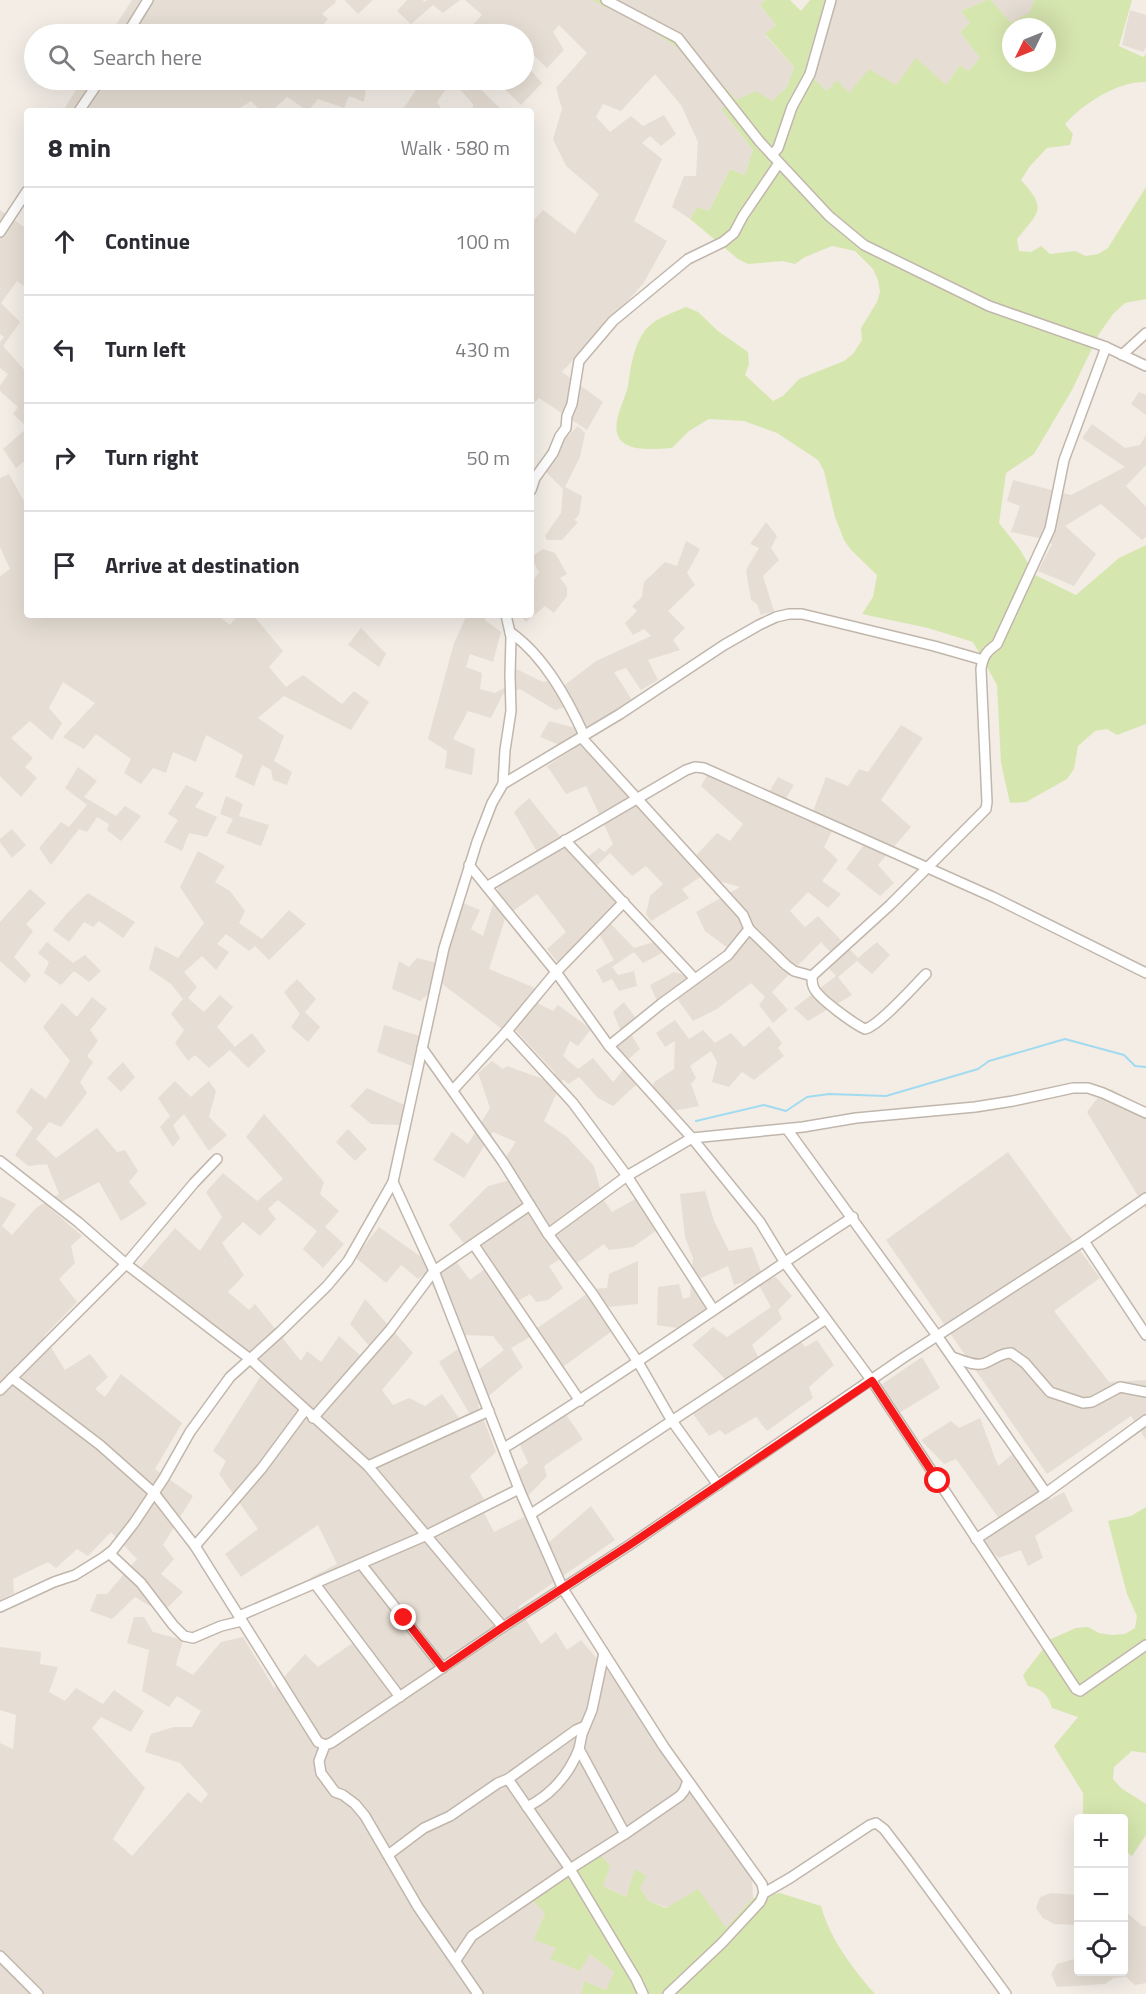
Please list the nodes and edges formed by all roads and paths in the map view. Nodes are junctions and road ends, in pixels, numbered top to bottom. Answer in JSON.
{"nodes":[{"id":1,"x":148,"y":0,"type":"edge"},
{"id":2,"x":606,"y":0,"type":"edge"},
{"id":3,"x":831,"y":0,"type":"edge"},
{"id":4,"x":133,"y":24,"type":"edge"},
{"id":5,"x":93,"y":90,"type":"edge"},
{"id":6,"x":81,"y":108,"type":"edge"},
{"id":7,"x":772,"y":155,"type":"junction"},
{"id":8,"x":779,"y":163,"type":"junction"},
{"id":9,"x":24,"y":196,"type":"edge"},
{"id":10,"x":0,"y":232,"type":"edge"},
{"id":11,"x":1146,"y":333,"type":"edge"},
{"id":12,"x":1106,"y":347,"type":"junction"},
{"id":13,"x":1122,"y":355,"type":"junction"},
{"id":14,"x":1146,"y":366,"type":"edge"},
{"id":15,"x":534,"y":481,"type":"edge"},
{"id":16,"x":507,"y":618,"type":"edge"},
{"id":17,"x":510,"y":632,"type":"junction"},
{"id":18,"x":983,"y":660,"type":"junction"},
{"id":19,"x":582,"y":736,"type":"junction"},
{"id":20,"x":503,"y":784,"type":"junction"},
{"id":21,"x":636,"y":798,"type":"junction"},
{"id":22,"x":565,"y":840,"type":"junction"},
{"id":23,"x":469,"y":865,"type":"junction"},
{"id":24,"x":926,"y":867,"type":"junction"},
{"id":25,"x":488,"y":886,"type":"junction"},
{"id":26,"x":624,"y":902,"type":"junction"},
{"id":27,"x":749,"y":929,"type":"junction"},
{"id":28,"x":556,"y":972,"type":"junction"},
{"id":29,"x":1146,"y":973,"type":"edge"},
{"id":30,"x":926,"y":974,"type":"dead end"},
{"id":31,"x":812,"y":976,"type":"junction"},
{"id":32,"x":695,"y":979,"type":"junction"},
{"id":33,"x":507,"y":1031,"type":"junction"},
{"id":34,"x":609,"y":1046,"type":"junction"},
{"id":35,"x":422,"y":1048,"type":"junction"},
{"id":36,"x":453,"y":1090,"type":"junction"},
{"id":37,"x":1146,"y":1113,"type":"edge"},
{"id":38,"x":787,"y":1129,"type":"junction"},
{"id":39,"x":692,"y":1138,"type":"junction"},
{"id":40,"x":218,"y":1159,"type":"dead end"},
{"id":41,"x":0,"y":1161,"type":"edge"},
{"id":42,"x":627,"y":1176,"type":"junction"},
{"id":43,"x":393,"y":1182,"type":"junction"},
{"id":44,"x":1146,"y":1198,"type":"edge"},
{"id":45,"x":530,"y":1205,"type":"junction"},
{"id":46,"x":852,"y":1217,"type":"junction"},
{"id":47,"x":548,"y":1234,"type":"junction"},
{"id":48,"x":1084,"y":1241,"type":"junction"},
{"id":49,"x":474,"y":1245,"type":"junction"},
{"id":50,"x":785,"y":1263,"type":"junction"},
{"id":51,"x":126,"y":1264,"type":"junction"},
{"id":52,"x":434,"y":1271,"type":"junction"},
{"id":53,"x":713,"y":1309,"type":"junction"},
{"id":54,"x":826,"y":1319,"type":"junction"},
{"id":55,"x":1146,"y":1335,"type":"edge"},
{"id":56,"x":938,"y":1336,"type":"junction"},
{"id":57,"x":952,"y":1357,"type":"junction"},
{"id":58,"x":249,"y":1359,"type":"junction"},
{"id":59,"x":638,"y":1362,"type":"junction"},
{"id":60,"x":12,"y":1378,"type":"junction"},
{"id":61,"x":872,"y":1381,"type":"junction"},
{"id":62,"x":0,"y":1390,"type":"edge"},
{"id":63,"x":1146,"y":1392,"type":"edge"},
{"id":64,"x":580,"y":1401,"type":"junction"},
{"id":65,"x":305,"y":1410,"type":"junction"},
{"id":66,"x":489,"y":1411,"type":"junction"},
{"id":67,"x":313,"y":1418,"type":"junction"},
{"id":68,"x":1146,"y":1420,"type":"edge"},
{"id":69,"x":672,"y":1421,"type":"junction"},
{"id":70,"x":504,"y":1448,"type":"junction"},
{"id":71,"x":368,"y":1466,"type":"junction"},
{"id":72,"x":718,"y":1485,"type":"junction"},
{"id":73,"x":519,"y":1489,"type":"junction"},
{"id":74,"x":154,"y":1493,"type":"junction"},
{"id":75,"x":1046,"y":1493,"type":"junction"},
{"id":76,"x":531,"y":1514,"type":"junction"},
{"id":77,"x":427,"y":1535,"type":"junction"},
{"id":78,"x":976,"y":1539,"type":"junction"},
{"id":79,"x":195,"y":1546,"type":"junction"},
{"id":80,"x":109,"y":1553,"type":"junction"},
{"id":81,"x":361,"y":1564,"type":"junction"},
{"id":82,"x":315,"y":1584,"type":"junction"},
{"id":83,"x":563,"y":1589,"type":"junction"},
{"id":84,"x":0,"y":1607,"type":"edge"},
{"id":85,"x":241,"y":1619,"type":"junction"},
{"id":86,"x":503,"y":1627,"type":"junction"},
{"id":87,"x":1146,"y":1645,"type":"edge"},
{"id":88,"x":604,"y":1653,"type":"junction"},
{"id":89,"x":443,"y":1668,"type":"junction"},
{"id":90,"x":400,"y":1697,"type":"junction"},
{"id":91,"x":585,"y":1726,"type":"junction"},
{"id":92,"x":324,"y":1745,"type":"junction"},
{"id":93,"x":579,"y":1749,"type":"junction"},
{"id":94,"x":508,"y":1779,"type":"junction"},
{"id":95,"x":688,"y":1781,"type":"junction"},
{"id":96,"x":527,"y":1807,"type":"junction"},
{"id":97,"x":625,"y":1834,"type":"junction"},
{"id":98,"x":388,"y":1855,"type":"junction"},
{"id":99,"x":570,"y":1869,"type":"junction"},
{"id":100,"x":764,"y":1893,"type":"junction"},
{"id":101,"x":0,"y":1956,"type":"edge"},
{"id":102,"x":456,"y":1960,"type":"junction"},
{"id":103,"x":38,"y":1994,"type":"edge"},
{"id":104,"x":478,"y":1994,"type":"edge"},
{"id":105,"x":643,"y":1994,"type":"edge"},
{"id":106,"x":668,"y":1994,"type":"edge"},
{"id":107,"x":1006,"y":1994,"type":"edge"}],
"edges":[{"from":1,"to":4,"type":"street"},
{"from":2,"to":7,"type":"street"},
{"from":3,"to":7,"type":"street"},
{"from":5,"to":6,"type":"street"},
{"from":7,"to":8,"type":"street"},
{"from":8,"to":12,"type":"street"},
{"from":8,"to":15,"type":"street"},
{"from":9,"to":10,"type":"street"},
{"from":11,"to":13,"type":"street"},
{"from":12,"to":13,"type":"street"},
{"from":12,"to":18,"type":"street"},
{"from":13,"to":14,"type":"street"},
{"from":16,"to":17,"type":"street"},
{"from":17,"to":19,"type":"street"},
{"from":17,"to":20,"type":"street"},
{"from":18,"to":19,"type":"street"},
{"from":18,"to":24,"type":"street"},
{"from":19,"to":20,"type":"street"},
{"from":19,"to":21,"type":"street"},
{"from":20,"to":23,"type":"street"},
{"from":21,"to":22,"type":"street"},
{"from":21,"to":24,"type":"street"},
{"from":21,"to":27,"type":"street"},
{"from":22,"to":25,"type":"street"},
{"from":22,"to":26,"type":"street"},
{"from":23,"to":25,"type":"street"},
{"from":23,"to":35,"type":"street"},
{"from":24,"to":29,"type":"street"},
{"from":24,"to":31,"type":"street"},
{"from":25,"to":28,"type":"street"},
{"from":26,"to":28,"type":"street"},
{"from":26,"to":32,"type":"street"},
{"from":27,"to":31,"type":"street"},
{"from":27,"to":32,"type":"street"},
{"from":28,"to":33,"type":"street"},
{"from":28,"to":34,"type":"street"},
{"from":30,"to":31,"type":"street"},
{"from":32,"to":34,"type":"street"},
{"from":33,"to":36,"type":"street"},
{"from":33,"to":42,"type":"street"},
{"from":34,"to":39,"type":"street"},
{"from":35,"to":36,"type":"street"},
{"from":35,"to":43,"type":"street"},
{"from":36,"to":45,"type":"street"},
{"from":37,"to":38,"type":"street"},
{"from":38,"to":39,"type":"street"},
{"from":38,"to":46,"type":"street"},
{"from":39,"to":42,"type":"street"},
{"from":39,"to":50,"type":"street"},
{"from":40,"to":51,"type":"street"},
{"from":41,"to":51,"type":"street"},
{"from":42,"to":47,"type":"street"},
{"from":42,"to":53,"type":"street"},
{"from":43,"to":52,"type":"street"},
{"from":43,"to":58,"type":"street"},
{"from":44,"to":48,"type":"street"},
{"from":45,"to":47,"type":"street"},
{"from":45,"to":49,"type":"street"},
{"from":46,"to":50,"type":"street"},
{"from":46,"to":56,"type":"street"},
{"from":47,"to":59,"type":"street"},
{"from":48,"to":55,"type":"street"},
{"from":48,"to":56,"type":"street"},
{"from":49,"to":52,"type":"street"},
{"from":49,"to":64,"type":"street"},
{"from":50,"to":53,"type":"street"},
{"from":50,"to":54,"type":"street"},
{"from":51,"to":58,"type":"street"},
{"from":51,"to":60,"type":"street"},
{"from":52,"to":66,"type":"street"},
{"from":52,"to":67,"type":"street"},
{"from":53,"to":59,"type":"street"},
{"from":54,"to":61,"type":"street"},
{"from":54,"to":69,"type":"street"},
{"from":56,"to":57,"type":"street"},
{"from":56,"to":61,"type":"street"},
{"from":57,"to":63,"type":"street"},
{"from":57,"to":75,"type":"street"},
{"from":58,"to":65,"type":"street"},
{"from":58,"to":74,"type":"street"},
{"from":59,"to":64,"type":"street"},
{"from":59,"to":69,"type":"street"},
{"from":60,"to":62,"type":"street"},
{"from":60,"to":74,"type":"street"},
{"from":61,"to":72,"type":"street"},
{"from":61,"to":78,"type":"street"},
{"from":64,"to":70,"type":"street"},
{"from":65,"to":67,"type":"street"},
{"from":65,"to":79,"type":"street"},
{"from":66,"to":70,"type":"street"},
{"from":66,"to":71,"type":"street"},
{"from":67,"to":71,"type":"street"},
{"from":68,"to":75,"type":"street"},
{"from":69,"to":72,"type":"street"},
{"from":69,"to":76,"type":"street"},
{"from":70,"to":73,"type":"street"},
{"from":71,"to":77,"type":"street"},
{"from":72,"to":83,"type":"street"},
{"from":73,"to":76,"type":"street"},
{"from":73,"to":77,"type":"street"},
{"from":74,"to":79,"type":"street"},
{"from":74,"to":80,"type":"street"},
{"from":75,"to":78,"type":"street"},
{"from":76,"to":83,"type":"street"},
{"from":77,"to":81,"type":"street"},
{"from":77,"to":86,"type":"street"},
{"from":78,"to":87,"type":"street"},
{"from":79,"to":85,"type":"street"},
{"from":80,"to":84,"type":"street"},
{"from":80,"to":85,"type":"street"},
{"from":81,"to":82,"type":"street"},
{"from":81,"to":89,"type":"street"},
{"from":82,"to":85,"type":"street"},
{"from":82,"to":90,"type":"street"},
{"from":83,"to":86,"type":"street"},
{"from":83,"to":88,"type":"street"},
{"from":85,"to":92,"type":"street"},
{"from":86,"to":89,"type":"street"},
{"from":88,"to":91,"type":"street"},
{"from":88,"to":95,"type":"street"},
{"from":89,"to":90,"type":"street"},
{"from":90,"to":92,"type":"street"},
{"from":91,"to":93,"type":"street"},
{"from":91,"to":94,"type":"street"},
{"from":92,"to":98,"type":"street"},
{"from":93,"to":96,"type":"street"},
{"from":93,"to":97,"type":"street"},
{"from":94,"to":96,"type":"street"},
{"from":94,"to":98,"type":"street"},
{"from":95,"to":97,"type":"street"},
{"from":95,"to":100,"type":"street"},
{"from":96,"to":99,"type":"street"},
{"from":97,"to":99,"type":"street"},
{"from":98,"to":102,"type":"street"},
{"from":99,"to":102,"type":"street"},
{"from":99,"to":105,"type":"street"},
{"from":100,"to":106,"type":"street"},
{"from":100,"to":107,"type":"street"},
{"from":101,"to":103,"type":"street"},
{"from":102,"to":104,"type":"street"}]}
